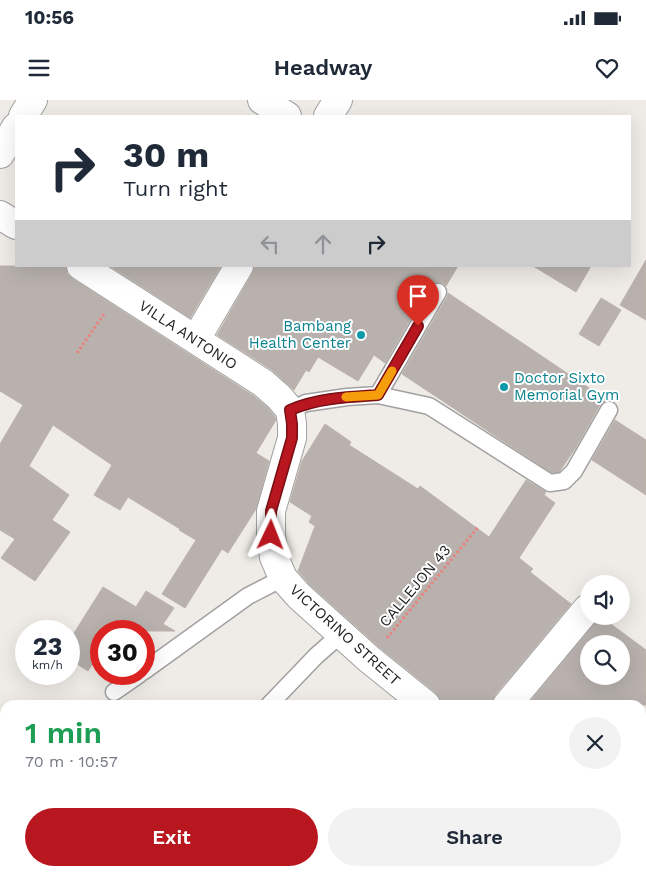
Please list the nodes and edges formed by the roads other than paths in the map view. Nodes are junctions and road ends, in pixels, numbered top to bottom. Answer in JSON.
{"nodes":[{"id":1,"x":33,"y":100,"type":"edge"},
{"id":2,"x":262,"y":100,"type":"edge"},
{"id":3,"x":338,"y":100,"type":"edge"},
{"id":4,"x":24,"y":115,"type":"edge"},
{"id":5,"x":285,"y":115,"type":"edge"},
{"id":6,"x":329,"y":115,"type":"edge"},
{"id":7,"x":15,"y":129,"type":"edge"},
{"id":8,"x":0,"y":154,"type":"edge"},
{"id":9,"x":0,"y":215,"type":"edge"},
{"id":10,"x":15,"y":224,"type":"edge"},
{"id":11,"x":238,"y":267,"type":"edge"},
{"id":12,"x":89,"y":268,"type":"edge"},
{"id":13,"x":438,"y":292,"type":"dead end"},
{"id":14,"x":196,"y":339,"type":"junction"},
{"id":15,"x":378,"y":395,"type":"junction"},
{"id":16,"x":290,"y":410,"type":"junction"},
{"id":17,"x":609,"y":410,"type":"dead end"},
{"id":18,"x":284,"y":578,"type":"junction"},
{"id":19,"x":580,"y":617,"type":"edge"},
{"id":20,"x":341,"y":634,"type":"junction"},
{"id":21,"x":155,"y":663,"type":"edge"},
{"id":22,"x":124,"y":685,"type":"edge"},
{"id":23,"x":114,"y":692,"type":"dead end"},
{"id":24,"x":274,"y":700,"type":"edge"},
{"id":25,"x":420,"y":700,"type":"edge"},
{"id":26,"x":511,"y":700,"type":"edge"}],
"edges":[{"from":1,"to":4,"type":"street"},
{"from":2,"to":5,"type":"street"},
{"from":3,"to":6,"type":"street"},
{"from":7,"to":8,"type":"street"},
{"from":9,"to":10,"type":"street"},
{"from":11,"to":14,"type":"street"},
{"from":12,"to":14,"type":"street","name":"VILLA ANTONIO"},
{"from":13,"to":15,"type":"lane"},
{"from":14,"to":16,"type":"street","name":"VILLA ANTONIO"},
{"from":15,"to":16,"type":"lane"},
{"from":15,"to":17,"type":"lane"},
{"from":16,"to":18,"type":"street","name":"VICTORINO STREET"},
{"from":18,"to":20,"type":"street","name":"VICTORINO STREET"},
{"from":18,"to":21,"type":"lane"},
{"from":19,"to":26,"type":"street"},
{"from":20,"to":24,"type":"lane"},
{"from":20,"to":25,"type":"street","name":"VICTORINO STREET"},
{"from":22,"to":23,"type":"lane"}]}
